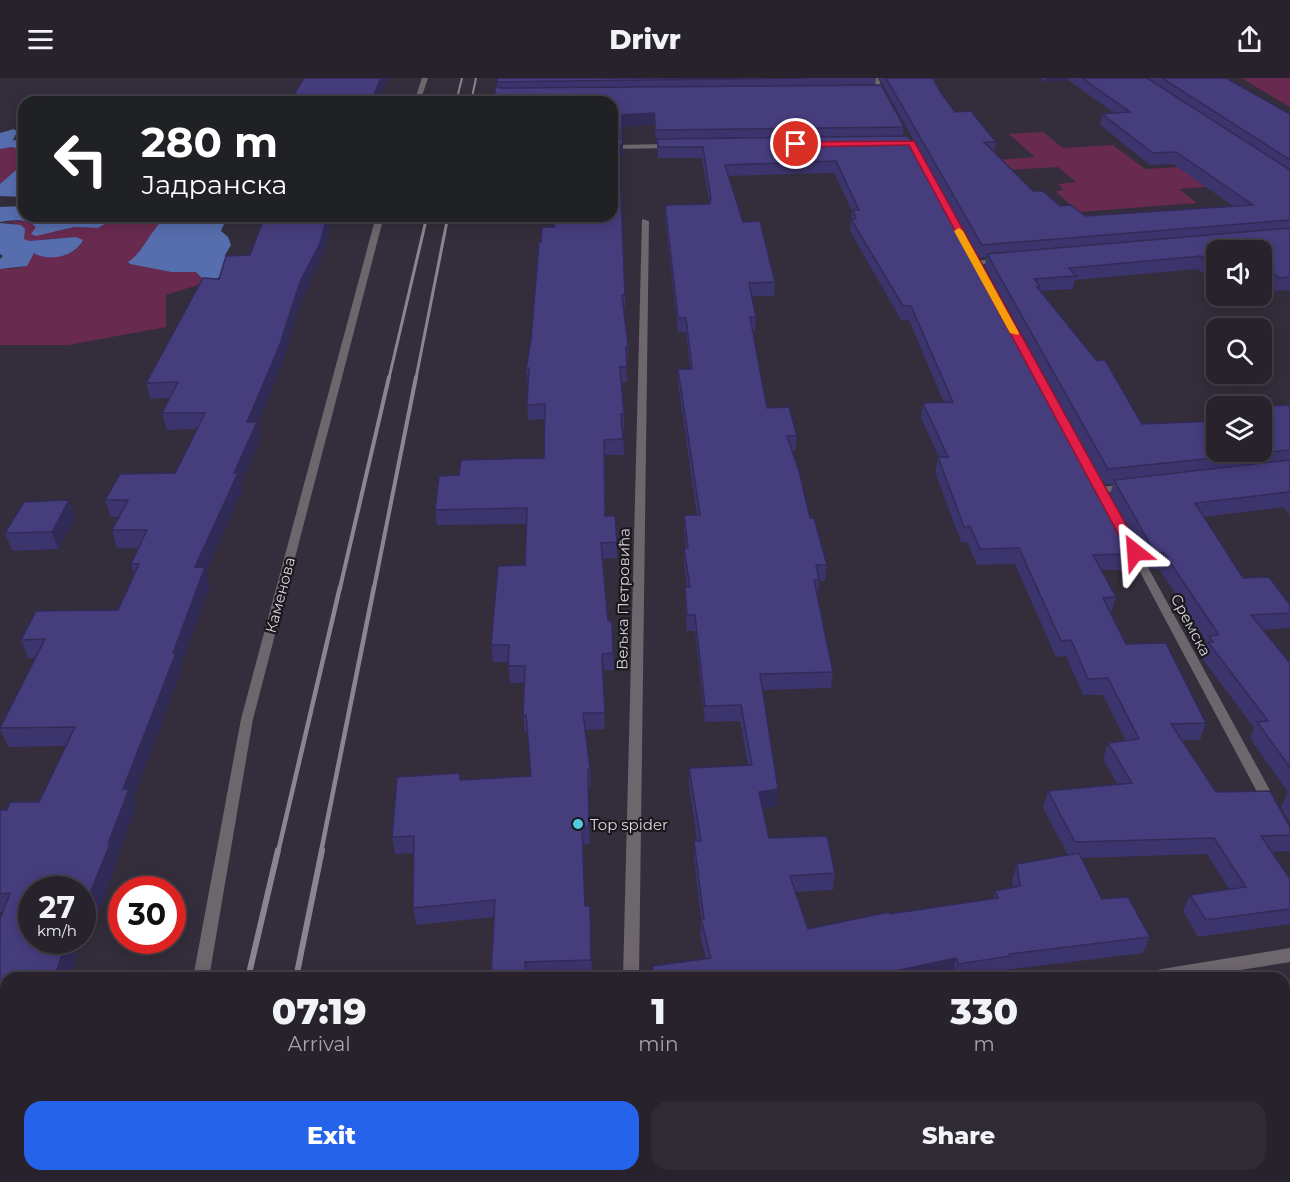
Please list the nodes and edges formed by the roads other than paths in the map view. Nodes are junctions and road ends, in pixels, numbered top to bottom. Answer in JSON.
{"nodes":[{"id":1,"x":425,"y":78,"type":"edge"},
{"id":2,"x":875,"y":78,"type":"edge"},
{"id":3,"x":871,"y":92,"type":"edge"},
{"id":4,"x":883,"y":92,"type":"junction"},
{"id":5,"x":419,"y":96,"type":"edge"},
{"id":6,"x":889,"y":102,"type":"edge"},
{"id":7,"x":684,"y":146,"type":"edge"},
{"id":8,"x":618,"y":147,"type":"edge"},
{"id":9,"x":645,"y":221,"type":"dead end"},
{"id":10,"x":378,"y":222,"type":"edge"},
{"id":11,"x":1011,"y":260,"type":"edge"},
{"id":12,"x":976,"y":263,"type":"edge"},
{"id":13,"x":1137,"y":486,"type":"edge"},
{"id":14,"x":1101,"y":490,"type":"edge"},
{"id":15,"x":1124,"y":531,"type":"edge"},
{"id":16,"x":1279,"y":819,"type":"edge"},
{"id":17,"x":1290,"y":955,"type":"edge"},
{"id":18,"x":202,"y":972,"type":"edge"},
{"id":19,"x":632,"y":972,"type":"edge"},
{"id":20,"x":1187,"y":972,"type":"edge"}],
"edges":[{"from":1,"to":5,"type":"street"},
{"from":2,"to":4,"type":"street"},
{"from":3,"to":4,"type":"street"},
{"from":4,"to":6,"type":"street"},
{"from":7,"to":8,"type":"street"},
{"from":9,"to":19,"type":"street","name":"Вељка Петровића"},
{"from":10,"to":18,"type":"street","name":"Каменова"},
{"from":11,"to":12,"type":"street"},
{"from":13,"to":14,"type":"street"},
{"from":15,"to":16,"type":"street","name":"Сремска"},
{"from":17,"to":20,"type":"street"}]}
